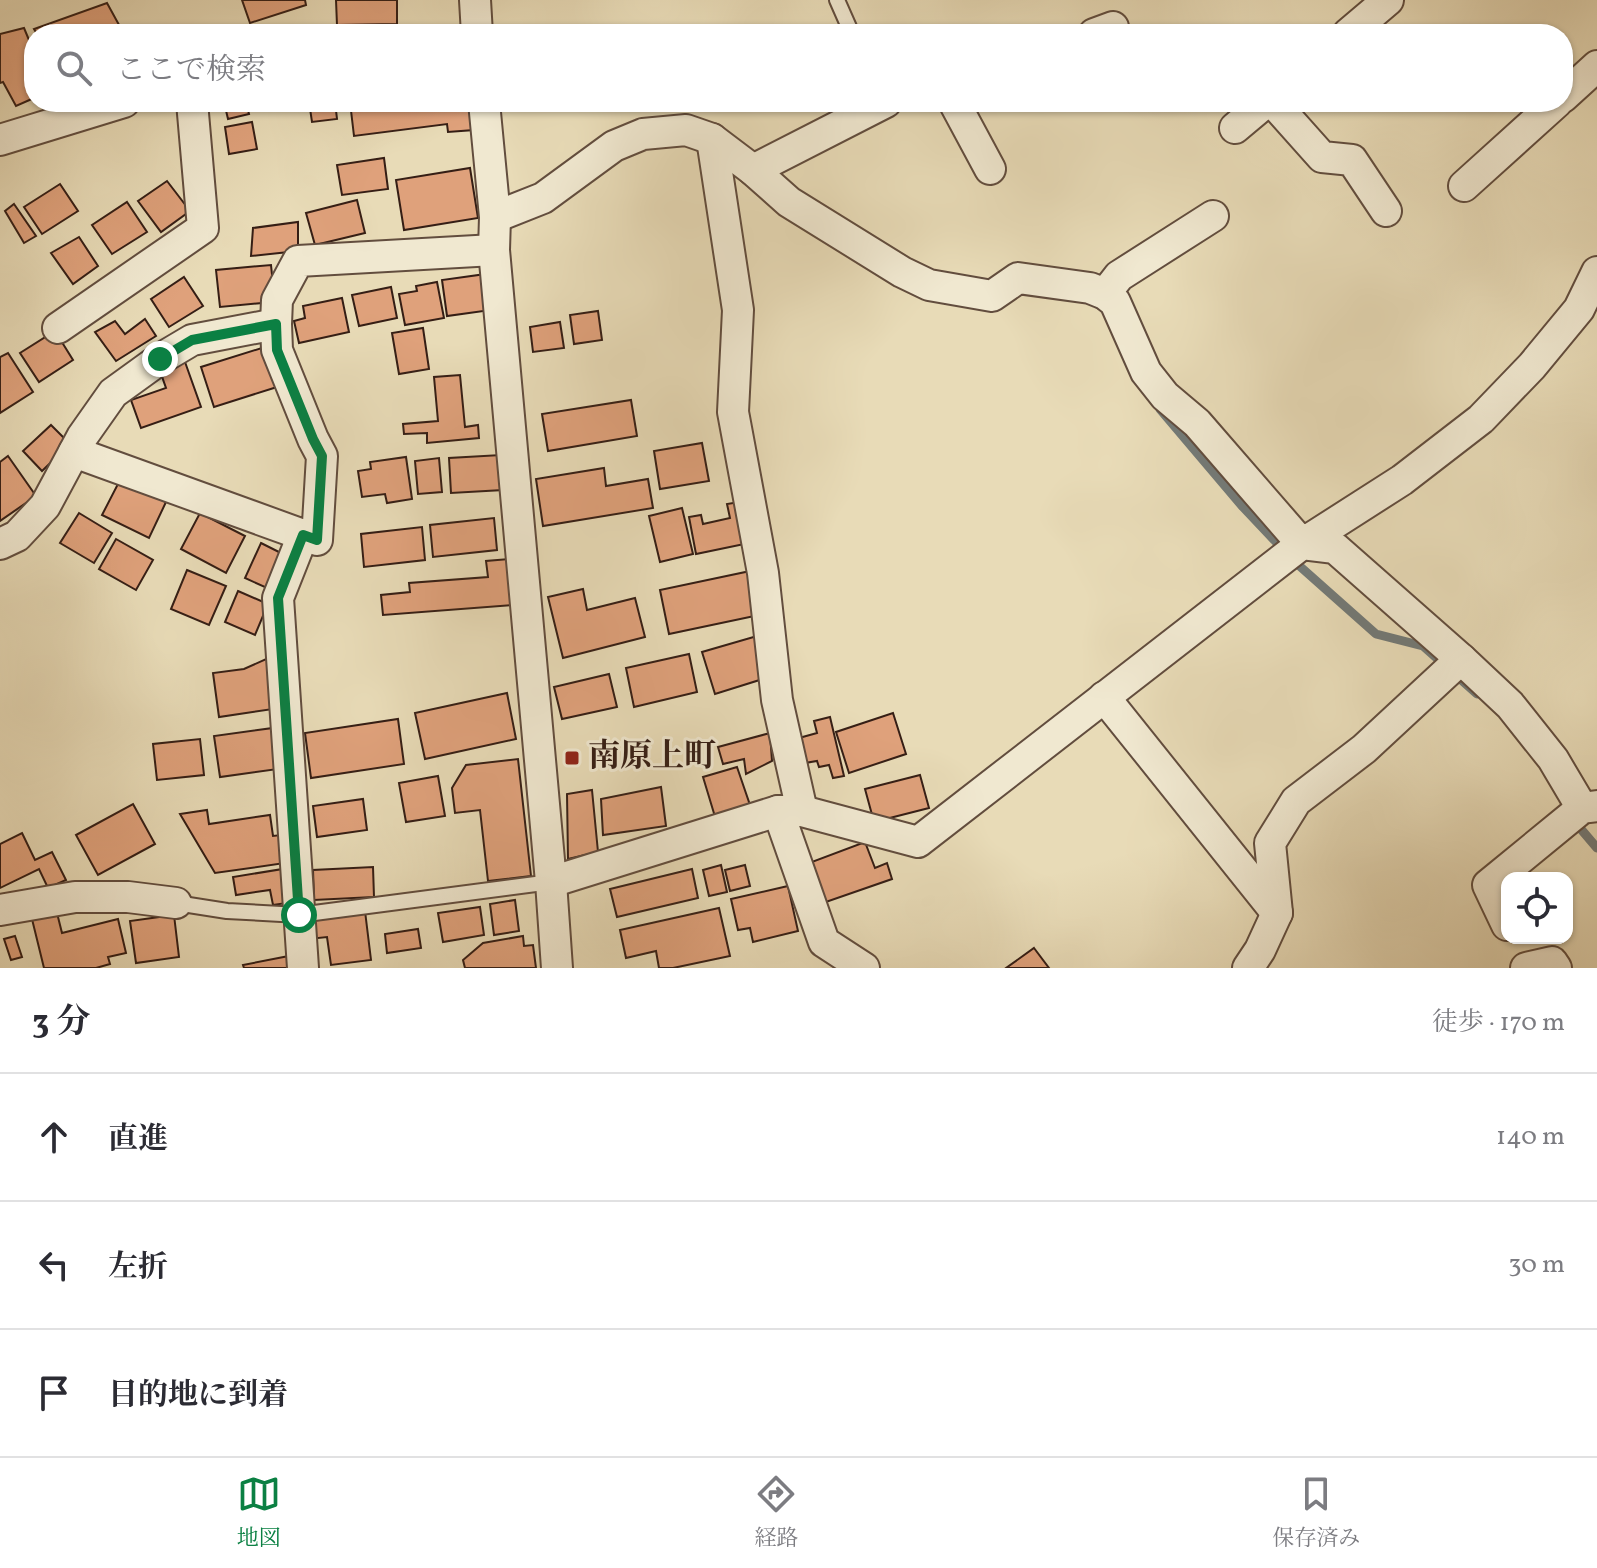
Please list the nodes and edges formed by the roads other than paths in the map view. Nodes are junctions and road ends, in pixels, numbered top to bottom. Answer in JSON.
{"nodes":[{"id":1,"x":475,"y":0,"type":"edge"},
{"id":2,"x":837,"y":0,"type":"edge"},
{"id":3,"x":1388,"y":0,"type":"edge"},
{"id":4,"x":476,"y":24,"type":"edge"},
{"id":5,"x":848,"y":24,"type":"edge"},
{"id":6,"x":1360,"y":24,"type":"edge"},
{"id":7,"x":1597,"y":66,"type":"edge"},
{"id":8,"x":1573,"y":88,"type":"edge"},
{"id":9,"x":91,"y":112,"type":"edge"},
{"id":10,"x":193,"y":112,"type":"edge"},
{"id":11,"x":485,"y":112,"type":"edge"},
{"id":12,"x":866,"y":112,"type":"edge"},
{"id":13,"x":959,"y":112,"type":"edge"},
{"id":14,"x":1254,"y":112,"type":"edge"},
{"id":15,"x":1282,"y":112,"type":"edge"},
{"id":16,"x":1546,"y":112,"type":"edge"},
{"id":17,"x":1235,"y":128,"type":"dead end"},
{"id":18,"x":712,"y":139,"type":"junction"},
{"id":19,"x":0,"y":140,"type":"edge"},
{"id":20,"x":990,"y":169,"type":"dead end"},
{"id":21,"x":753,"y":170,"type":"junction"},
{"id":22,"x":1464,"y":186,"type":"dead end"},
{"id":23,"x":1386,"y":211,"type":"dead end"},
{"id":24,"x":1213,"y":216,"type":"dead end"},
{"id":25,"x":495,"y":217,"type":"junction"},
{"id":26,"x":494,"y":250,"type":"junction"},
{"id":27,"x":1597,"y":272,"type":"edge"},
{"id":28,"x":1105,"y":294,"type":"junction"},
{"id":29,"x":276,"y":324,"type":"junction"},
{"id":30,"x":58,"y":328,"type":"dead end"},
{"id":31,"x":74,"y":452,"type":"junction"},
{"id":32,"x":303,"y":535,"type":"junction"},
{"id":33,"x":0,"y":544,"type":"edge"},
{"id":34,"x":1291,"y":552,"type":"junction"},
{"id":35,"x":1454,"y":666,"type":"junction"},
{"id":36,"x":1104,"y":697,"type":"junction"},
{"id":37,"x":1590,"y":807,"type":"edge"},
{"id":38,"x":790,"y":811,"type":"junction"},
{"id":39,"x":1505,"y":872,"type":"edge"},
{"id":40,"x":1501,"y":875,"type":"edge"},
{"id":41,"x":551,"y":882,"type":"junction"},
{"id":42,"x":176,"y":903,"type":"joint"},
{"id":43,"x":0,"y":910,"type":"edge"},
{"id":44,"x":1501,"y":912,"type":"edge"},
{"id":45,"x":1277,"y":913,"type":"junction"},
{"id":46,"x":299,"y":915,"type":"junction"},
{"id":47,"x":1517,"y":944,"type":"edge"},
{"id":48,"x":303,"y":968,"type":"edge"},
{"id":49,"x":557,"y":968,"type":"edge"},
{"id":50,"x":864,"y":968,"type":"edge"},
{"id":51,"x":1248,"y":968,"type":"edge"},
{"id":52,"x":1527,"y":968,"type":"edge"},
{"id":53,"x":1556,"y":968,"type":"edge"}],
"edges":[{"from":1,"to":4,"type":"street"},
{"from":2,"to":5,"type":"lane"},
{"from":3,"to":6,"type":"street"},
{"from":7,"to":8,"type":"street"},
{"from":9,"to":19,"type":"street"},
{"from":10,"to":30,"type":"street"},
{"from":11,"to":25,"type":"street"},
{"from":12,"to":21,"type":"street"},
{"from":13,"to":20,"type":"street"},
{"from":14,"to":17,"type":"street"},
{"from":15,"to":23,"type":"street"},
{"from":16,"to":22,"type":"street"},
{"from":18,"to":21,"type":"street"},
{"from":18,"to":25,"type":"street"},
{"from":18,"to":38,"type":"street"},
{"from":21,"to":28,"type":"street"},
{"from":24,"to":28,"type":"street"},
{"from":25,"to":26,"type":"street"},
{"from":26,"to":29,"type":"street"},
{"from":26,"to":41,"type":"street"},
{"from":27,"to":34,"type":"street"},
{"from":28,"to":34,"type":"street"},
{"from":29,"to":31,"type":"street"},
{"from":29,"to":32,"type":"street"},
{"from":31,"to":32,"type":"street"},
{"from":31,"to":33,"type":"street"},
{"from":32,"to":46,"type":"street"},
{"from":34,"to":35,"type":"street"},
{"from":34,"to":36,"type":"street"},
{"from":35,"to":37,"type":"street"},
{"from":35,"to":45,"type":"street"},
{"from":36,"to":38,"type":"street"},
{"from":36,"to":45,"type":"street"},
{"from":37,"to":39,"type":"street"},
{"from":38,"to":41,"type":"street"},
{"from":38,"to":50,"type":"street"},
{"from":40,"to":44,"type":"street"},
{"from":41,"to":46,"type":"lane"},
{"from":41,"to":49,"type":"street"},
{"from":42,"to":43,"type":"street"},
{"from":42,"to":46,"type":"lane"},
{"from":45,"to":51,"type":"street"},
{"from":46,"to":48,"type":"street"},
{"from":47,"to":52,"type":"street"},
{"from":52,"to":53,"type":"street"}]}
